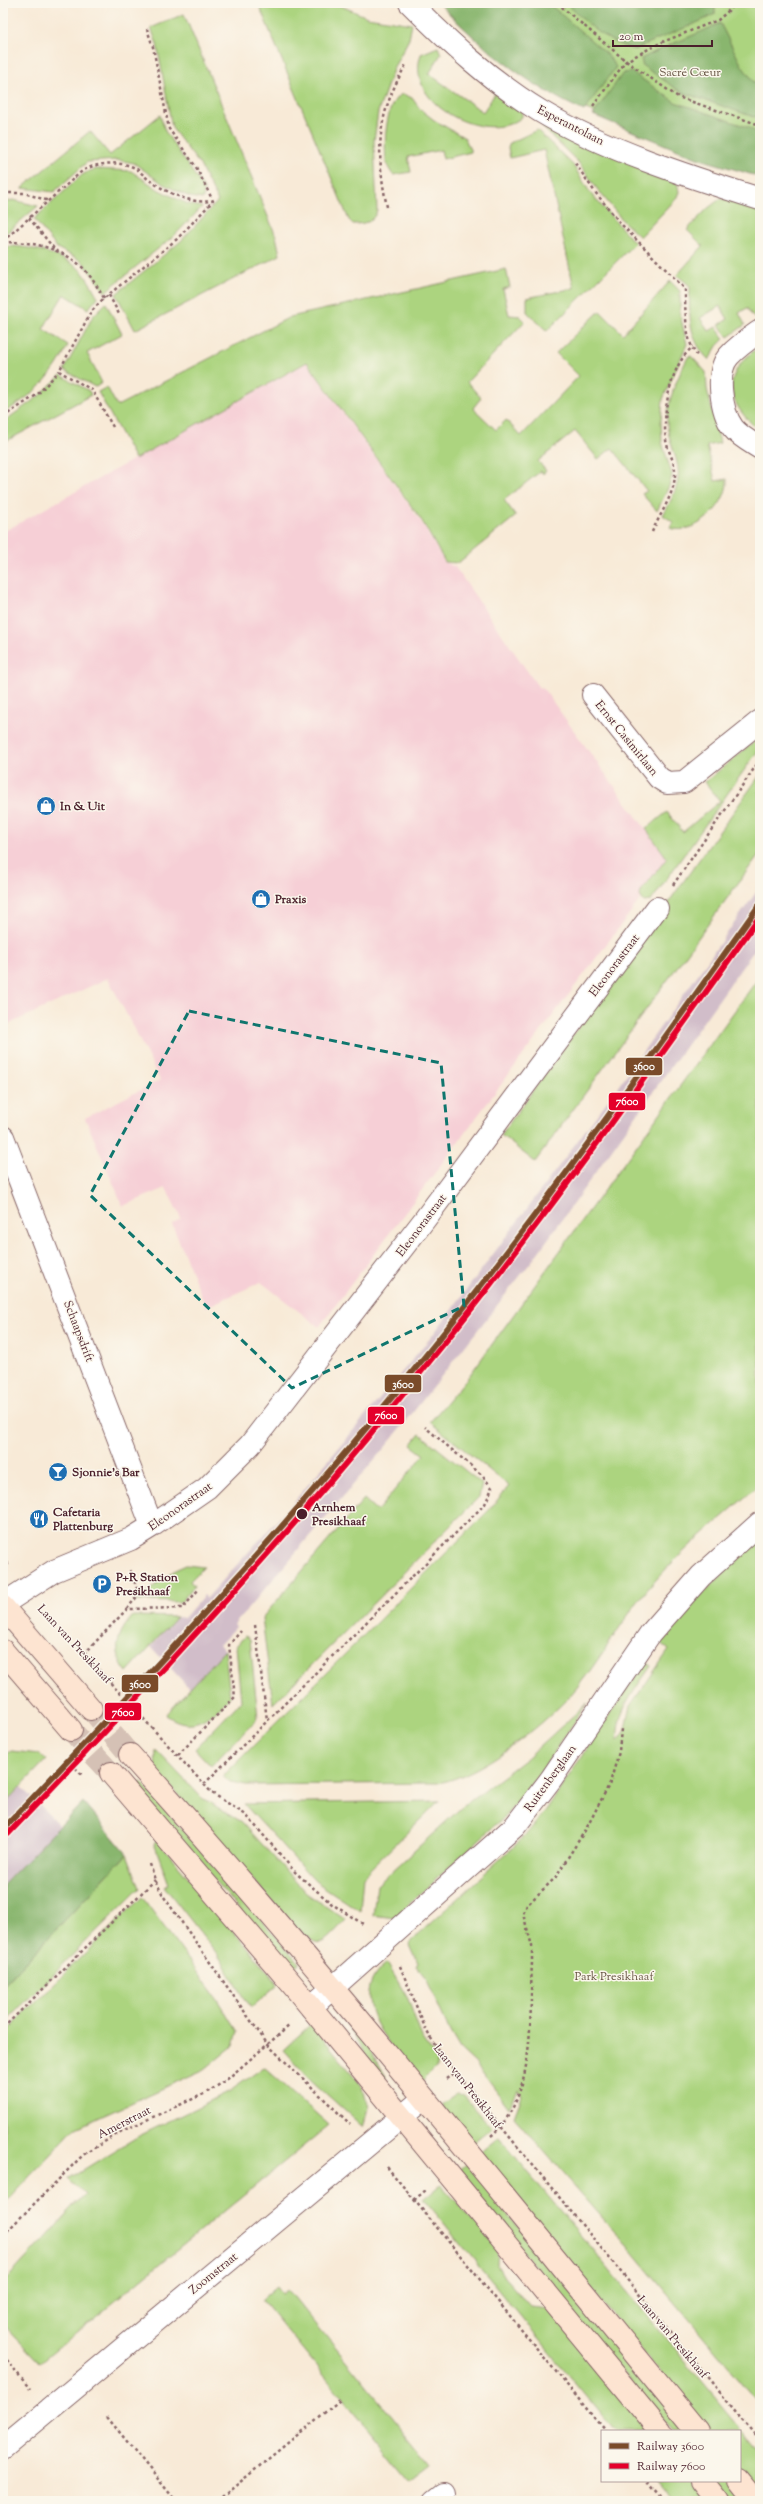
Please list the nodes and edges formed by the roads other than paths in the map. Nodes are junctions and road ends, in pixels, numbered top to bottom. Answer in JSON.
{"nodes":[{"id":1,"x":410,"y":3,"type":"edge"},
{"id":2,"x":760,"y":199,"type":"edge"},
{"id":3,"x":760,"y":330,"type":"edge"},
{"id":4,"x":760,"y":448,"type":"edge"},
{"id":5,"x":593,"y":695,"type":"dead end"},
{"id":6,"x":760,"y":721,"type":"edge"},
{"id":7,"x":657,"y":908,"type":"road end"},
{"id":8,"x":3,"y":1137,"type":"edge"},
{"id":9,"x":760,"y":1522,"type":"edge"},
{"id":10,"x":152,"y":1526,"type":"junction"},
{"id":11,"x":3,"y":1606,"type":"edge"},
{"id":12,"x":3,"y":1651,"type":"edge"},
{"id":13,"x":91,"y":1709,"type":"tunnel mouth"},
{"id":14,"x":71,"y":1730,"type":"tunnel mouth"},
{"id":15,"x":130,"y":1755,"type":"tunnel mouth"},
{"id":16,"x":111,"y":1773,"type":"tunnel mouth"},
{"id":17,"x":332,"y":1988,"type":"junction"},
{"id":18,"x":311,"y":2007,"type":"junction"},
{"id":19,"x":423,"y":2099,"type":"junction"},
{"id":20,"x":403,"y":2117,"type":"junction"},
{"id":21,"x":659,"y":2430,"type":"edge"},
{"id":22,"x":696,"y":2430,"type":"edge"},
{"id":23,"x":3,"y":2448,"type":"edge"},
{"id":24,"x":703,"y":2482,"type":"edge"},
{"id":25,"x":740,"y":2482,"type":"edge"},
{"id":26,"x":718,"y":2501,"type":"edge"},
{"id":27,"x":755,"y":2501,"type":"edge"}],
"edges":[{"from":1,"to":2,"type":"street","name":"Esperantolaan"},
{"from":3,"to":4,"type":"street"},
{"from":5,"to":6,"type":"street","name":"Ernst Casimirlaan"},
{"from":7,"to":10,"type":"street","name":"Eleonorastraat"},
{"from":8,"to":10,"type":"street","name":"Schaapsdrift"},
{"from":9,"to":17,"type":"street","name":"Ruitenberglaan"},
{"from":10,"to":11,"type":"street","name":"Eleonorastraat"},
{"from":11,"to":13,"type":"street"},
{"from":12,"to":14,"type":"street"},
{"from":15,"to":17,"type":"street"},
{"from":16,"to":18,"type":"street"},
{"from":17,"to":18,"type":"street","name":"Ruitenberglaan"},
{"from":17,"to":19,"type":"street"},
{"from":18,"to":20,"type":"street"},
{"from":19,"to":20,"type":"street","name":"Zoomstraat"},
{"from":19,"to":22,"type":"street"},
{"from":20,"to":21,"type":"street"},
{"from":20,"to":23,"type":"street","name":"Zoomstraat"},
{"from":24,"to":26,"type":"street"},
{"from":25,"to":27,"type":"street"}]}
